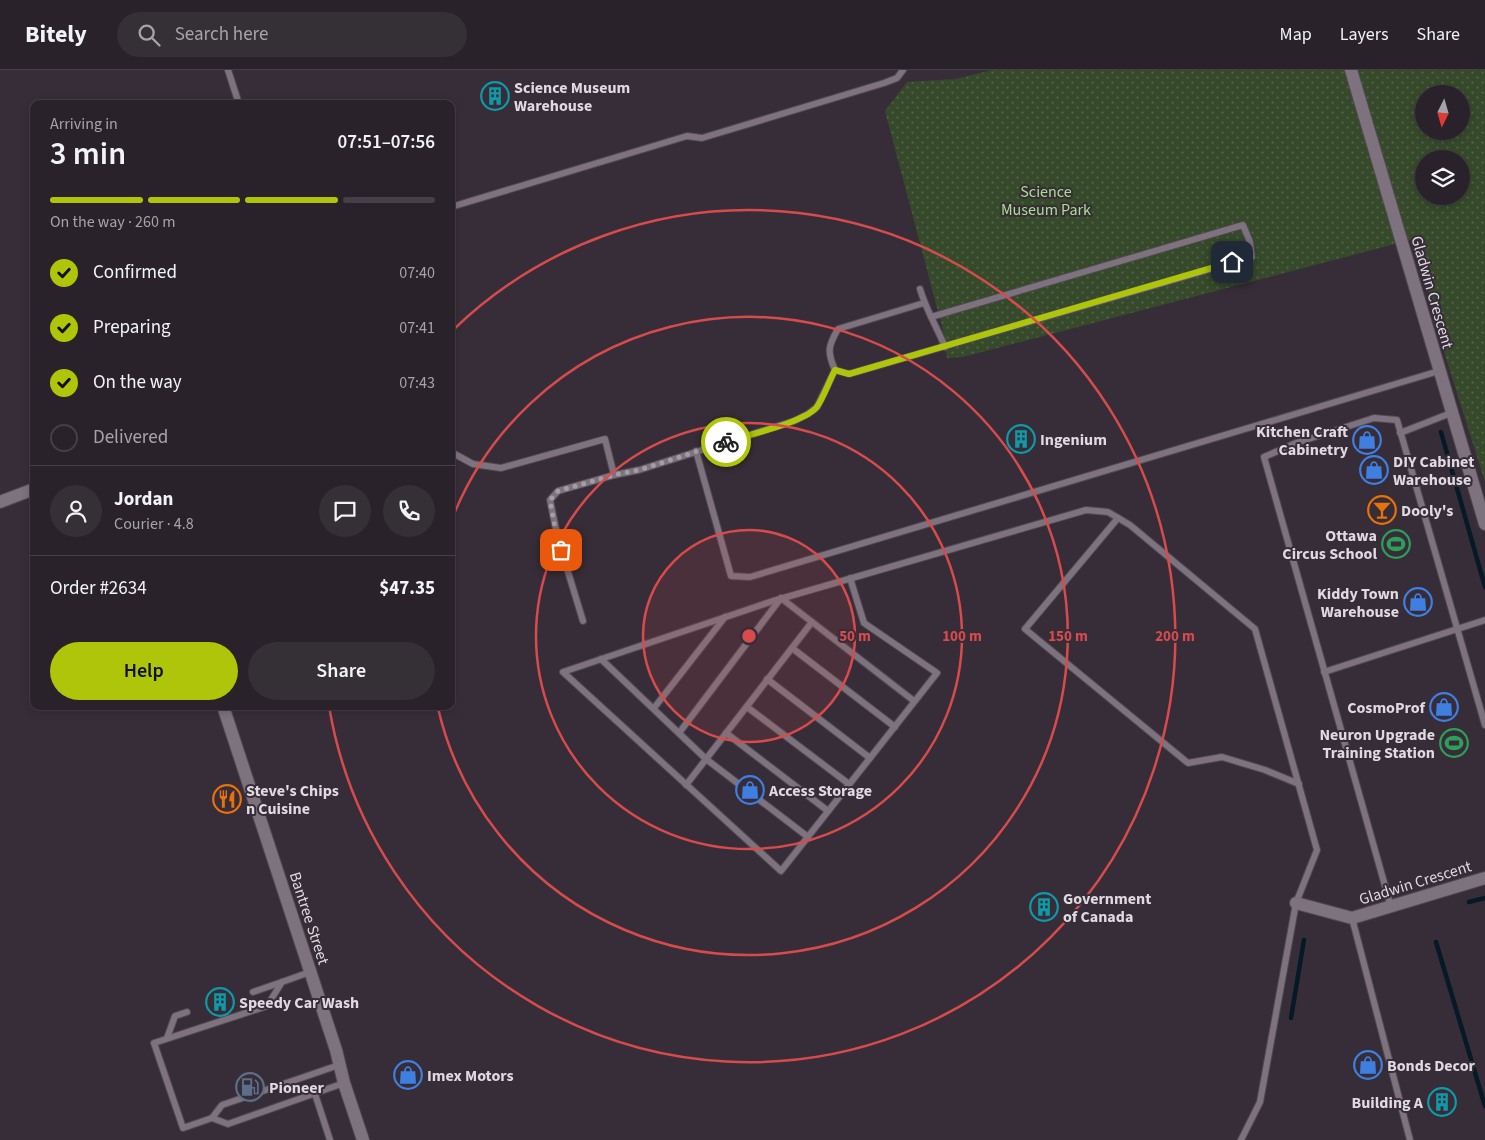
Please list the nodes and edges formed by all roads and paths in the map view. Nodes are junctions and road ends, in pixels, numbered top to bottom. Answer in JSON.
{"nodes":[{"id":1,"x":228,"y":70,"type":"edge"},
{"id":2,"x":902,"y":70,"type":"edge"},
{"id":3,"x":1351,"y":70,"type":"edge"},
{"id":4,"x":238,"y":100,"type":"edge"},
{"id":5,"x":455,"y":206,"type":"edge"},
{"id":6,"x":920,"y":289,"type":"dead end"},
{"id":7,"x":924,"y":304,"type":"junction"},
{"id":8,"x":931,"y":317,"type":"junction"},
{"id":9,"x":945,"y":347,"type":"junction"},
{"id":10,"x":835,"y":370,"type":"junction"},
{"id":11,"x":1439,"y":371,"type":"junction"},
{"id":12,"x":1451,"y":414,"type":"junction"},
{"id":13,"x":1400,"y":432,"type":"junction"},
{"id":14,"x":696,"y":451,"type":"junction"},
{"id":15,"x":455,"y":454,"type":"edge"},
{"id":16,"x":614,"y":475,"type":"junction"},
{"id":17,"x":30,"y":491,"type":"edge"},
{"id":18,"x":0,"y":502,"type":"edge"},
{"id":19,"x":1118,"y":518,"type":"junction"},
{"id":20,"x":1485,"y":524,"type":"edge"},
{"id":21,"x":850,"y":578,"type":"junction"},
{"id":22,"x":781,"y":598,"type":"junction"},
{"id":23,"x":725,"y":617,"type":"junction"},
{"id":24,"x":1485,"y":620,"type":"edge"},
{"id":25,"x":583,"y":621,"type":"dead end"},
{"id":26,"x":812,"y":622,"type":"junction"},
{"id":27,"x":1458,"y":629,"type":"junction"},
{"id":28,"x":792,"y":648,"type":"junction"},
{"id":29,"x":601,"y":658,"type":"junction"},
{"id":30,"x":1324,"y":672,"type":"junction"},
{"id":31,"x":768,"y":680,"type":"junction"},
{"id":32,"x":914,"y":701,"type":"junction"},
{"id":33,"x":747,"y":707,"type":"junction"},
{"id":34,"x":654,"y":708,"type":"junction"},
{"id":35,"x":223,"y":710,"type":"edge"},
{"id":36,"x":1485,"y":725,"type":"edge"},
{"id":37,"x":895,"y":727,"type":"junction"},
{"id":38,"x":679,"y":733,"type":"junction"},
{"id":39,"x":726,"y":733,"type":"junction"},
{"id":40,"x":870,"y":758,"type":"junction"},
{"id":41,"x":706,"y":759,"type":"junction"},
{"id":42,"x":849,"y":784,"type":"junction"},
{"id":43,"x":1299,"y":784,"type":"junction"},
{"id":44,"x":686,"y":785,"type":"junction"},
{"id":45,"x":828,"y":811,"type":"junction"},
{"id":46,"x":808,"y":837,"type":"junction"},
{"id":47,"x":1485,"y":878,"type":"edge"},
{"id":48,"x":1296,"y":903,"type":"junction"},
{"id":49,"x":1391,"y":907,"type":"junction"},
{"id":50,"x":1352,"y":918,"type":"junction"},
{"id":51,"x":310,"y":972,"type":"junction"},
{"id":52,"x":282,"y":982,"type":"junction"},
{"id":53,"x":253,"y":992,"type":"dead end"},
{"id":54,"x":187,"y":1012,"type":"dead end"},
{"id":55,"x":167,"y":1038,"type":"junction"},
{"id":56,"x":339,"y":1065,"type":"junction"},
{"id":57,"x":344,"y":1083,"type":"junction"},
{"id":58,"x":315,"y":1094,"type":"junction"},
{"id":59,"x":212,"y":1118,"type":"junction"},
{"id":60,"x":330,"y":1140,"type":"edge"},
{"id":61,"x":363,"y":1140,"type":"edge"},
{"id":62,"x":1241,"y":1140,"type":"edge"},
{"id":63,"x":1410,"y":1140,"type":"edge"}],
"edges":[{"from":1,"to":4,"type":"lane"},
{"from":2,"to":5,"type":"lane"},
{"from":3,"to":11,"type":"street","name":"Gladwin Crescent"},
{"from":6,"to":7,"type":"lane"},
{"from":7,"to":8,"type":"lane"},
{"from":7,"to":10,"type":"lane"},
{"from":8,"to":9,"type":"lane"},
{"from":8,"to":9,"type":"lane"},
{"from":9,"to":10,"type":"lane"},
{"from":10,"to":14,"type":"lane"},
{"from":11,"to":12,"type":"street","name":"Gladwin Crescent"},
{"from":11,"to":14,"type":"lane"},
{"from":12,"to":13,"type":"lane"},
{"from":12,"to":20,"type":"street","name":"Gladwin Crescent"},
{"from":13,"to":27,"type":"lane"},
{"from":13,"to":30,"type":"lane"},
{"from":14,"to":16,"type":"lane"},
{"from":15,"to":16,"type":"lane"},
{"from":16,"to":25,"type":"lane"},
{"from":17,"to":18,"type":"street"},
{"from":19,"to":21,"type":"lane"},
{"from":19,"to":43,"type":"lane"},
{"from":19,"to":43,"type":"lane"},
{"from":21,"to":22,"type":"lane"},
{"from":21,"to":32,"type":"lane"},
{"from":22,"to":23,"type":"lane"},
{"from":22,"to":26,"type":"lane"},
{"from":22,"to":38,"type":"lane"},
{"from":23,"to":29,"type":"lane"},
{"from":23,"to":34,"type":"lane"},
{"from":24,"to":27,"type":"lane"},
{"from":26,"to":28,"type":"lane"},
{"from":26,"to":32,"type":"lane"},
{"from":27,"to":30,"type":"lane"},
{"from":27,"to":36,"type":"lane"},
{"from":28,"to":31,"type":"lane"},
{"from":28,"to":37,"type":"lane"},
{"from":29,"to":34,"type":"lane"},
{"from":29,"to":44,"type":"lane"},
{"from":30,"to":49,"type":"lane"},
{"from":31,"to":33,"type":"lane"},
{"from":31,"to":40,"type":"lane"},
{"from":32,"to":37,"type":"lane"},
{"from":33,"to":39,"type":"lane"},
{"from":33,"to":42,"type":"lane"},
{"from":34,"to":38,"type":"lane"},
{"from":35,"to":51,"type":"street","name":"Bantree Street"},
{"from":37,"to":40,"type":"lane"},
{"from":38,"to":41,"type":"lane"},
{"from":39,"to":41,"type":"lane"},
{"from":39,"to":45,"type":"lane"},
{"from":40,"to":42,"type":"lane"},
{"from":41,"to":44,"type":"lane"},
{"from":41,"to":46,"type":"lane"},
{"from":42,"to":45,"type":"lane"},
{"from":43,"to":48,"type":"lane"},
{"from":44,"to":46,"type":"lane"},
{"from":45,"to":46,"type":"lane"},
{"from":47,"to":49,"type":"street","name":"Gladwin Crescent"},
{"from":48,"to":50,"type":"street","name":"Gladwin Crescent"},
{"from":48,"to":62,"type":"lane"},
{"from":49,"to":50,"type":"street","name":"Gladwin Crescent"},
{"from":50,"to":63,"type":"lane"},
{"from":51,"to":52,"type":"lane"},
{"from":51,"to":56,"type":"street","name":"Bantree Street"},
{"from":52,"to":53,"type":"lane"},
{"from":52,"to":55,"type":"lane"},
{"from":54,"to":55,"type":"lane"},
{"from":55,"to":59,"type":"lane"},
{"from":56,"to":57,"type":"street","name":"Bantree Street"},
{"from":56,"to":59,"type":"lane"},
{"from":57,"to":58,"type":"lane"},
{"from":57,"to":61,"type":"street","name":"Bantree Street"},
{"from":58,"to":59,"type":"lane"},
{"from":58,"to":60,"type":"lane"}]}
